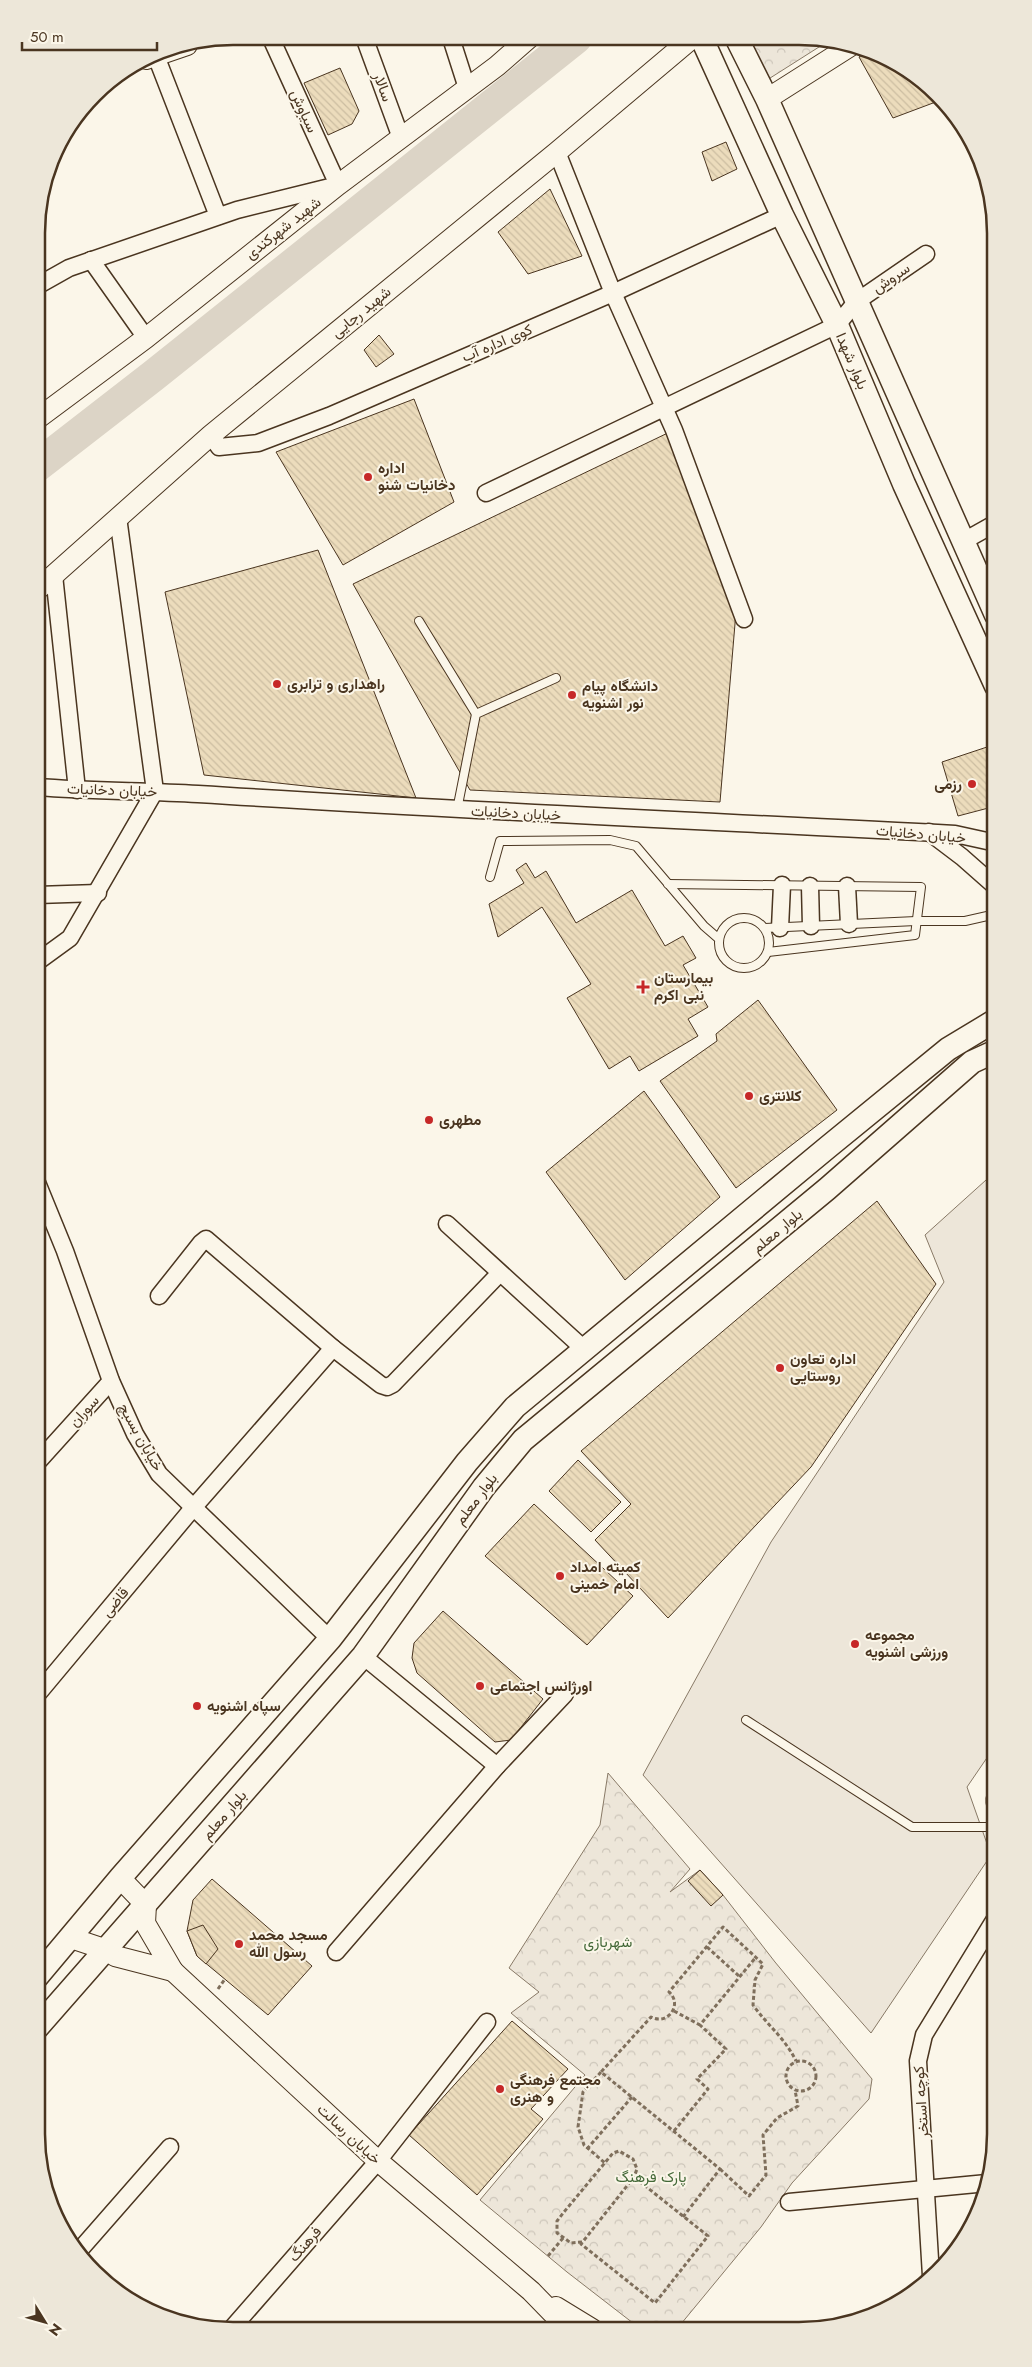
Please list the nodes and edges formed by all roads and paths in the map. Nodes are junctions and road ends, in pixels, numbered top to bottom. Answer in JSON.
{"nodes":[{"id":1,"x":274,"y":45,"type":"edge"},
{"id":2,"x":367,"y":45,"type":"edge"},
{"id":3,"x":453,"y":45,"type":"edge"},
{"id":4,"x":520,"y":45,"type":"edge"},
{"id":5,"x":684,"y":45,"type":"edge"},
{"id":6,"x":705,"y":45,"type":"edge"},
{"id":7,"x":740,"y":45,"type":"edge"},
{"id":8,"x":843,"y":50,"type":"edge"},
{"id":9,"x":153,"y":62,"type":"edge"},
{"id":10,"x":467,"y":88,"type":"junction"},
{"id":11,"x":767,"y":99,"type":"junction"},
{"id":12,"x":401,"y":138,"type":"junction"},
{"id":13,"x":557,"y":152,"type":"junction"},
{"id":14,"x":338,"y":185,"type":"junction"},
{"id":15,"x":782,"y":215,"type":"junction"},
{"id":16,"x":218,"y":216,"type":"junction"},
{"id":17,"x":926,"y":254,"type":"dead end"},
{"id":18,"x":91,"y":260,"type":"junction"},
{"id":19,"x":45,"y":282,"type":"edge"},
{"id":20,"x":613,"y":292,"type":"junction"},
{"id":21,"x":856,"y":302,"type":"junction"},
{"id":22,"x":837,"y":325,"type":"junction"},
{"id":23,"x":146,"y":338,"type":"junction"},
{"id":24,"x":663,"y":407,"type":"junction"},
{"id":25,"x":45,"y":413,"type":"edge"},
{"id":26,"x":211,"y":435,"type":"junction"},
{"id":27,"x":486,"y":493,"type":"dead end"},
{"id":28,"x":118,"y":517,"type":"junction"},
{"id":29,"x":987,"y":529,"type":"edge"},
{"id":30,"x":962,"y":542,"type":"junction"},
{"id":31,"x":54,"y":574,"type":"junction"},
{"id":32,"x":45,"y":582,"type":"edge"},
{"id":33,"x":987,"y":596,"type":"edge"},
{"id":34,"x":744,"y":619,"type":"dead end"},
{"id":35,"x":420,"y":621,"type":"dead end"},
{"id":36,"x":987,"y":666,"type":"edge"},
{"id":37,"x":556,"y":678,"type":"dead end"},
{"id":38,"x":476,"y":714,"type":"junction"},
{"id":39,"x":45,"y":788,"type":"edge"},
{"id":40,"x":77,"y":790,"type":"junction"},
{"id":41,"x":155,"y":791,"type":"junction"},
{"id":42,"x":457,"y":810,"type":"junction"},
{"id":43,"x":929,"y":832,"type":"junction"},
{"id":44,"x":987,"y":841,"type":"edge"},
{"id":45,"x":490,"y":877,"type":"dead end"},
{"id":46,"x":987,"y":879,"type":"edge"},
{"id":47,"x":668,"y":884,"type":"junction"},
{"id":48,"x":782,"y":885,"type":"junction"},
{"id":49,"x":810,"y":886,"type":"junction"},
{"id":50,"x":848,"y":886,"type":"junction"},
{"id":51,"x":98,"y":893,"type":"junction"},
{"id":52,"x":45,"y":895,"type":"edge"},
{"id":53,"x":987,"y":916,"type":"edge"},
{"id":54,"x":916,"y":921,"type":"junction"},
{"id":55,"x":849,"y":924,"type":"junction"},
{"id":56,"x":811,"y":926,"type":"junction"},
{"id":57,"x":773,"y":928,"type":"junction"},
{"id":58,"x":719,"y":939,"type":"junction"},
{"id":59,"x":768,"y":952,"type":"junction"},
{"id":60,"x":45,"y":956,"type":"edge"},
{"id":61,"x":987,"y":1025,"type":"edge"},
{"id":62,"x":987,"y":1055,"type":"edge"},
{"id":63,"x":45,"y":1202,"type":"edge"},
{"id":64,"x":447,"y":1224,"type":"dead end"},
{"id":65,"x":500,"y":1273,"type":"junction"},
{"id":66,"x":159,"y":1296,"type":"dead end"},
{"id":67,"x":333,"y":1348,"type":"junction"},
{"id":68,"x":584,"y":1349,"type":"junction"},
{"id":69,"x":111,"y":1380,"type":"junction"},
{"id":70,"x":45,"y":1454,"type":"edge"},
{"id":71,"x":193,"y":1508,"type":"junction"},
{"id":72,"x":330,"y":1639,"type":"junction"},
{"id":73,"x":363,"y":1656,"type":"junction"},
{"id":74,"x":45,"y":1685,"type":"edge"},
{"id":75,"x":566,"y":1694,"type":"dead end"},
{"id":76,"x":746,"y":1720,"type":"dead end"},
{"id":77,"x":498,"y":1766,"type":"junction"},
{"id":78,"x":987,"y":1827,"type":"edge"},
{"id":79,"x":120,"y":1878,"type":"junction"},
{"id":80,"x":146,"y":1905,"type":"junction"},
{"id":81,"x":987,"y":1932,"type":"edge"},
{"id":82,"x":72,"y":1938,"type":"junction"},
{"id":83,"x":707,"y":1947,"type":"junction"},
{"id":84,"x":108,"y":1950,"type":"junction"},
{"id":85,"x":336,"y":1952,"type":"dead end"},
{"id":86,"x":756,"y":1957,"type":"junction"},
{"id":87,"x":45,"y":1968,"type":"edge"},
{"id":88,"x":173,"y":1971,"type":"junction"},
{"id":89,"x":740,"y":1977,"type":"junction"},
{"id":90,"x":674,"y":2010,"type":"junction"},
{"id":91,"x":45,"y":2019,"type":"edge"},
{"id":92,"x":487,"y":2022,"type":"dead end"},
{"id":93,"x":700,"y":2025,"type":"junction"},
{"id":94,"x":796,"y":2061,"type":"junction"},
{"id":95,"x":601,"y":2072,"type":"junction"},
{"id":96,"x":795,"y":2090,"type":"junction"},
{"id":97,"x":632,"y":2097,"type":"junction"},
{"id":98,"x":674,"y":2131,"type":"junction"},
{"id":99,"x":170,"y":2147,"type":"dead end"},
{"id":100,"x":587,"y":2149,"type":"junction"},
{"id":101,"x":378,"y":2161,"type":"junction"},
{"id":102,"x":605,"y":2163,"type":"junction"},
{"id":103,"x":720,"y":2169,"type":"junction"},
{"id":104,"x":634,"y":2178,"type":"junction"},
{"id":105,"x":981,"y":2183,"type":"edge"},
{"id":106,"x":927,"y":2187,"type":"junction"},
{"id":107,"x":789,"y":2202,"type":"dead end"},
{"id":108,"x":683,"y":2216,"type":"junction"},
{"id":109,"x":563,"y":2238,"type":"junction"},
{"id":110,"x":583,"y":2241,"type":"junction"},
{"id":111,"x":83,"y":2246,"type":"edge"},
{"id":112,"x":548,"y":2256,"type":"dead end"},
{"id":113,"x":931,"y":2268,"type":"edge"},
{"id":114,"x":531,"y":2291,"type":"junction"},
{"id":115,"x":237,"y":2322,"type":"edge"},
{"id":116,"x":561,"y":2322,"type":"edge"},
{"id":117,"x":579,"y":2322,"type":"edge"}],
"edges":[{"from":1,"to":14,"type":"street","name":"سیاوش"},
{"from":2,"to":12,"type":"street","name":"سالار"},
{"from":3,"to":10,"type":"street"},
{"from":4,"to":10,"type":"street","name":"شهید شهرکندی"},
{"from":5,"to":13,"type":"street","name":"شهید رجایی"},
{"from":6,"to":15,"type":"main road","name":"بلوار شهدا"},
{"from":7,"to":11,"type":"main road","name":"بلوار شهدا"},
{"from":8,"to":11,"type":"street"},
{"from":9,"to":16,"type":"street"},
{"from":10,"to":12,"type":"street","name":"شهید شهرکندی"},
{"from":11,"to":21,"type":"main road","name":"بلوار شهدا"},
{"from":12,"to":14,"type":"street","name":"شهید شهرکندی"},
{"from":13,"to":20,"type":"street"},
{"from":13,"to":26,"type":"street","name":"شهید رجایی"},
{"from":14,"to":16,"type":"street"},
{"from":14,"to":23,"type":"street","name":"شهید شهرکندی"},
{"from":15,"to":20,"type":"street","name":"کوی اداره آب"},
{"from":15,"to":22,"type":"main road","name":"بلوار شهدا"},
{"from":16,"to":18,"type":"street"},
{"from":17,"to":21,"type":"street","name":"سروش"},
{"from":18,"to":19,"type":"street"},
{"from":18,"to":23,"type":"street"},
{"from":20,"to":24,"type":"street"},
{"from":20,"to":26,"type":"street","name":"کوی اداره آب"},
{"from":21,"to":22,"type":"street","name":"سروش"},
{"from":21,"to":30,"type":"main road","name":"بلوار شهدا"},
{"from":22,"to":24,"type":"street"},
{"from":22,"to":36,"type":"main road","name":"بلوار شهدا"},
{"from":23,"to":25,"type":"street","name":"شهید شهرکندی"},
{"from":24,"to":27,"type":"street"},
{"from":24,"to":34,"type":"street"},
{"from":26,"to":28,"type":"street","name":"شهید رجایی"},
{"from":28,"to":31,"type":"street","name":"شهید رجایی"},
{"from":28,"to":41,"type":"street"},
{"from":29,"to":30,"type":"street"},
{"from":30,"to":33,"type":"main road","name":"بلوار شهدا"},
{"from":31,"to":32,"type":"street","name":"شهید رجایی"},
{"from":31,"to":40,"type":"street"},
{"from":35,"to":38,"type":"lane"},
{"from":37,"to":38,"type":"lane"},
{"from":38,"to":42,"type":"lane"},
{"from":39,"to":40,"type":"street","name":"خیابان دخانیات"},
{"from":40,"to":41,"type":"street","name":"خیابان دخانیات"},
{"from":41,"to":42,"type":"street","name":"خیابان دخانیات"},
{"from":41,"to":51,"type":"street"},
{"from":42,"to":43,"type":"street","name":"خیابان دخانیات"},
{"from":43,"to":44,"type":"street","name":"خیابان دخانیات"},
{"from":43,"to":46,"type":"street"},
{"from":45,"to":47,"type":"lane"},
{"from":47,"to":48,"type":"lane"},
{"from":47,"to":58,"type":"lane"},
{"from":48,"to":49,"type":"lane"},
{"from":48,"to":57,"type":"street"},
{"from":49,"to":50,"type":"lane"},
{"from":49,"to":56,"type":"street"},
{"from":50,"to":54,"type":"lane"},
{"from":50,"to":55,"type":"street"},
{"from":51,"to":52,"type":"street"},
{"from":51,"to":60,"type":"street"},
{"from":53,"to":54,"type":"lane"},
{"from":54,"to":55,"type":"lane"},
{"from":54,"to":59,"type":"lane"},
{"from":55,"to":56,"type":"lane"},
{"from":56,"to":57,"type":"lane"},
{"from":57,"to":58,"type":"lane"},
{"from":57,"to":59,"type":"lane"},
{"from":58,"to":59,"type":"lane"},
{"from":61,"to":68,"type":"main road","name":"بلوار معلم"},
{"from":62,"to":73,"type":"main road","name":"بلوار معلم"},
{"from":63,"to":69,"type":"street","name":"خیابان بسبچ"},
{"from":64,"to":65,"type":"street"},
{"from":65,"to":67,"type":"street"},
{"from":65,"to":68,"type":"street"},
{"from":66,"to":67,"type":"street"},
{"from":67,"to":71,"type":"street","name":"قاضی"},
{"from":68,"to":72,"type":"main road","name":"بلوار معلم"},
{"from":69,"to":70,"type":"street","name":"سوران"},
{"from":69,"to":71,"type":"street","name":"خیابان بسبچ"},
{"from":71,"to":72,"type":"street","name":"خیابان بسبچ"},
{"from":71,"to":74,"type":"street","name":"قاضی"},
{"from":72,"to":79,"type":"main road","name":"بلوار معلم"},
{"from":73,"to":77,"type":"street"},
{"from":73,"to":80,"type":"main road","name":"بلوار معلم"},
{"from":75,"to":77,"type":"street"},
{"from":76,"to":78,"type":"lane"},
{"from":77,"to":85,"type":"street"},
{"from":79,"to":80,"type":"street"},
{"from":79,"to":82,"type":"main road","name":"بلوار معلم"},
{"from":80,"to":84,"type":"main road","name":"بلوار معلم"},
{"from":80,"to":88,"type":"street"},
{"from":81,"to":106,"type":"street","name":"کوچه استخر"},
{"from":82,"to":84,"type":"street"},
{"from":82,"to":87,"type":"main road","name":"بلوار معلم"},
{"from":83,"to":86,"type":"path"},
{"from":83,"to":89,"type":"path"},
{"from":83,"to":90,"type":"path"},
{"from":84,"to":88,"type":"street"},
{"from":84,"to":91,"type":"main road","name":"بلوار معلم"},
{"from":86,"to":89,"type":"path"},
{"from":86,"to":94,"type":"path"},
{"from":88,"to":101,"type":"street","name":"خیابان رسالت"},
{"from":89,"to":93,"type":"path"},
{"from":90,"to":93,"type":"path"},
{"from":90,"to":95,"type":"path"},
{"from":92,"to":101,"type":"street","name":"فرهنگ"},
{"from":93,"to":98,"type":"path"},
{"from":94,"to":96,"type":"path"},
{"from":94,"to":96,"type":"path"},
{"from":95,"to":97,"type":"path"},
{"from":95,"to":100,"type":"path"},
{"from":96,"to":103,"type":"path"},
{"from":97,"to":98,"type":"path"},
{"from":97,"to":100,"type":"path"},
{"from":98,"to":103,"type":"path"},
{"from":99,"to":111,"type":"street"},
{"from":100,"to":102,"type":"path"},
{"from":101,"to":114,"type":"street","name":"خیابان رسالت"},
{"from":101,"to":115,"type":"street","name":"فرهنگ"},
{"from":102,"to":104,"type":"path"},
{"from":102,"to":109,"type":"path"},
{"from":103,"to":108,"type":"path"},
{"from":104,"to":108,"type":"path"},
{"from":104,"to":110,"type":"path"},
{"from":105,"to":106,"type":"street"},
{"from":106,"to":107,"type":"street"},
{"from":106,"to":113,"type":"street","name":"کوچه استخر"},
{"from":108,"to":110,"type":"path"},
{"from":109,"to":110,"type":"path"},
{"from":109,"to":112,"type":"path"},
{"from":114,"to":116,"type":"street"},
{"from":114,"to":117,"type":"street"}]}
